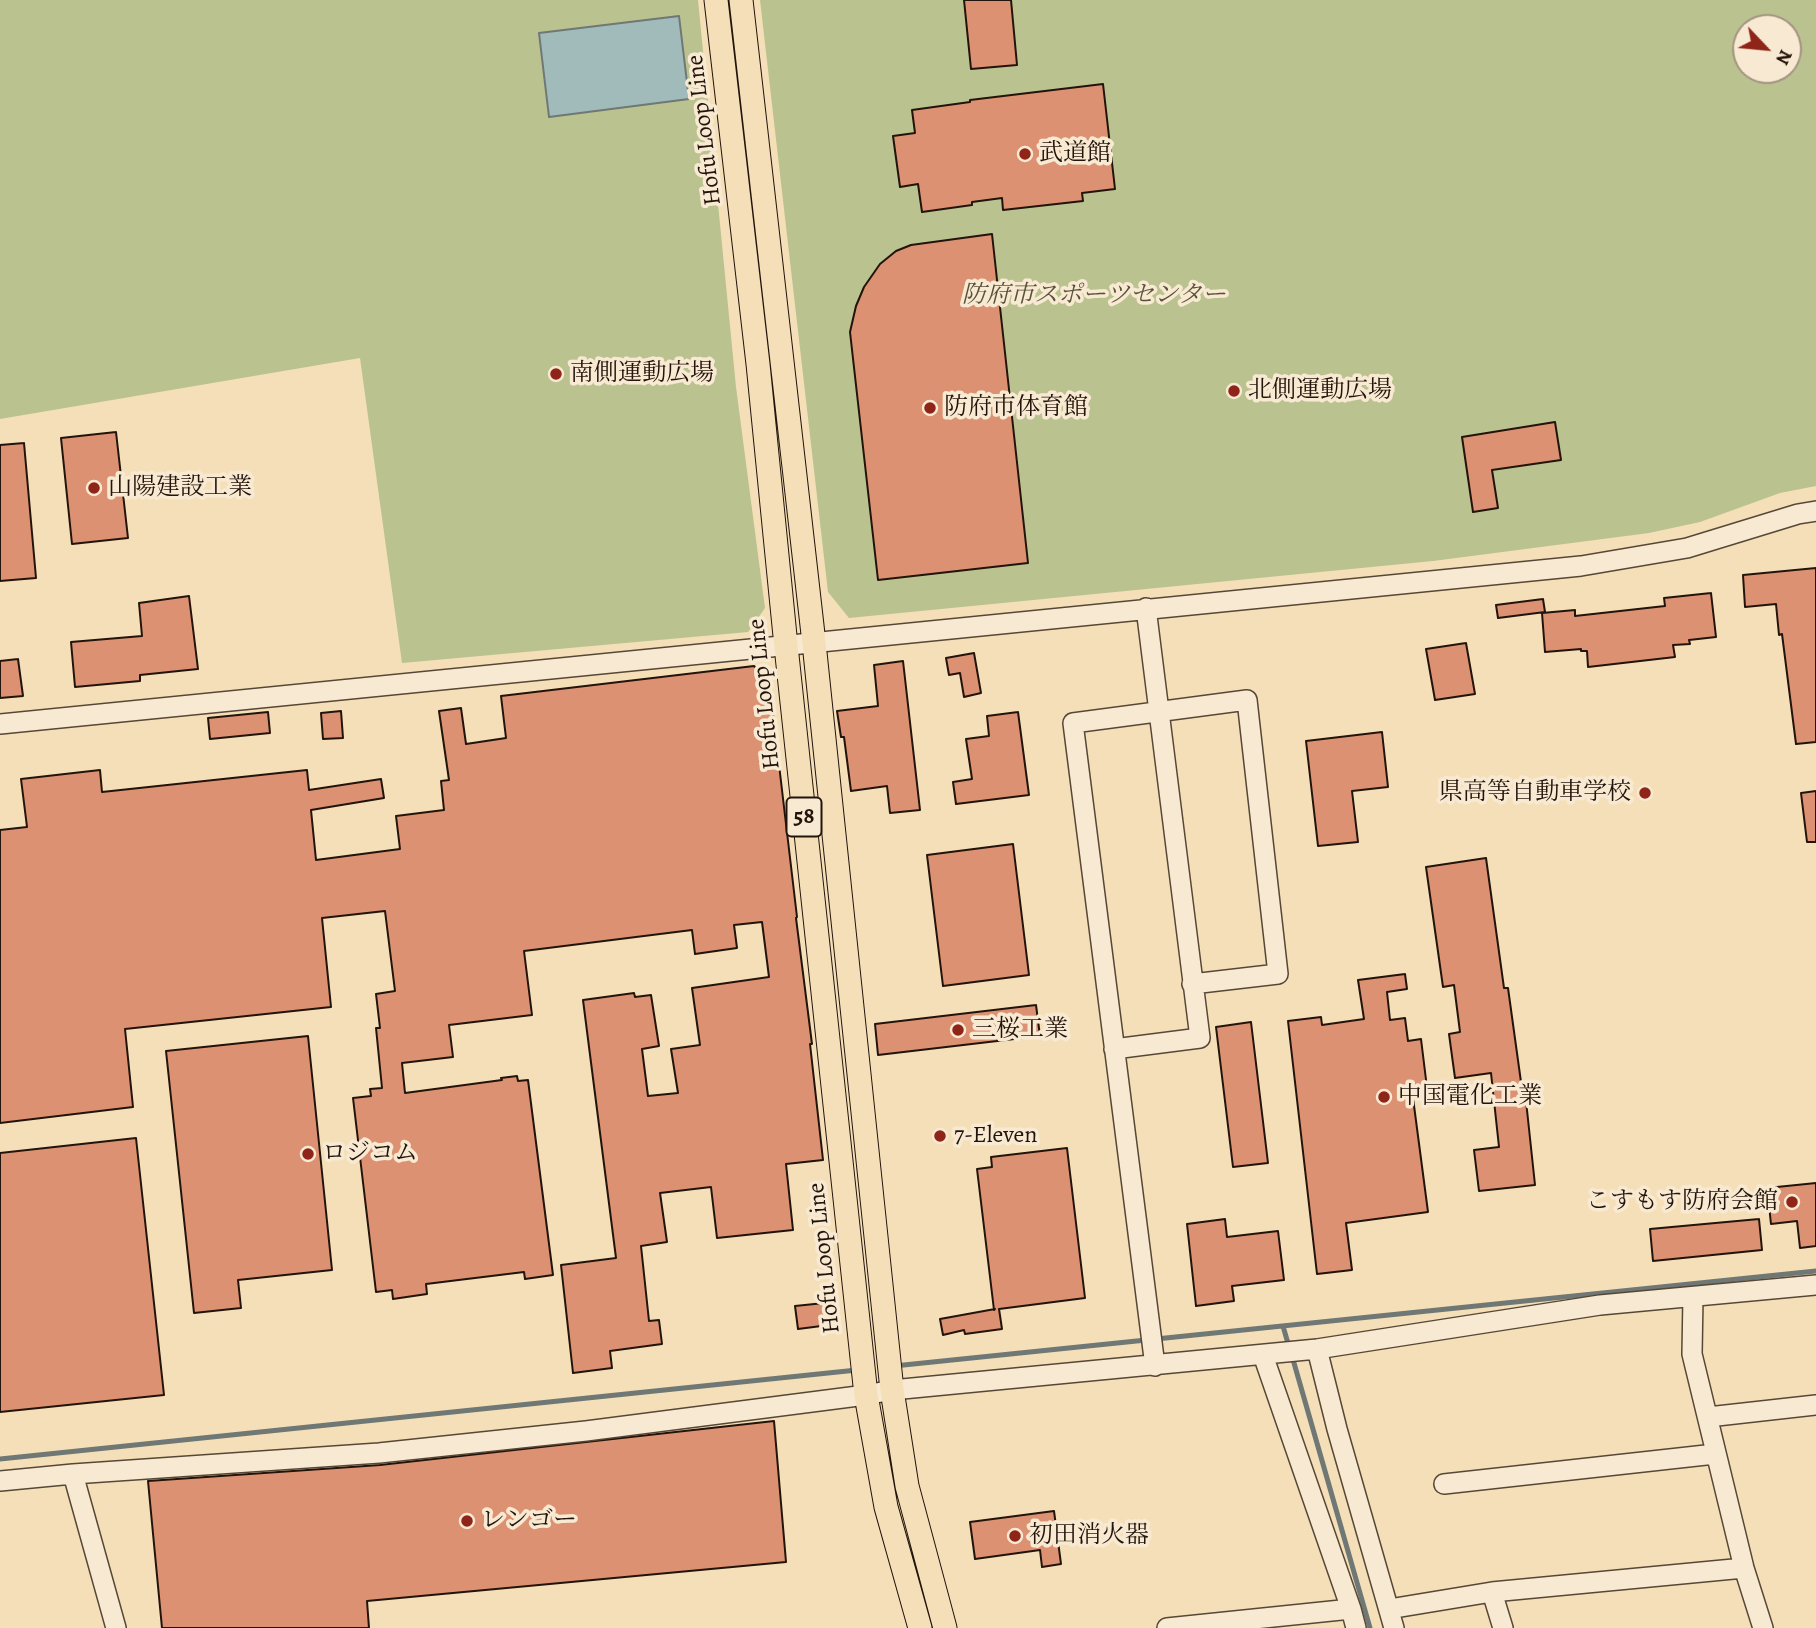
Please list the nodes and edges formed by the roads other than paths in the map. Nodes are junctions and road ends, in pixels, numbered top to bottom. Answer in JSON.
{"nodes":[{"id":1,"x":716,"y":0,"type":"edge"},
{"id":2,"x":741,"y":0,"type":"edge"},
{"id":3,"x":1816,"y":511,"type":"edge"},
{"id":4,"x":1146,"y":608,"type":"junction"},
{"id":5,"x":814,"y":643,"type":"junction"},
{"id":6,"x":786,"y":646,"type":"junction"},
{"id":7,"x":1160,"y":711,"type":"junction"},
{"id":8,"x":0,"y":724,"type":"edge"},
{"id":9,"x":1192,"y":984,"type":"junction"},
{"id":10,"x":1114,"y":1049,"type":"junction"},
{"id":11,"x":1816,"y":1285,"type":"edge"},
{"id":12,"x":1693,"y":1297,"type":"junction"},
{"id":13,"x":1317,"y":1349,"type":"junction"},
{"id":14,"x":1263,"y":1355,"type":"junction"},
{"id":15,"x":1155,"y":1366,"type":"junction"},
{"id":16,"x":892,"y":1391,"type":"junction"},
{"id":17,"x":866,"y":1395,"type":"junction"},
{"id":18,"x":1816,"y":1405,"type":"edge"},
{"id":19,"x":1708,"y":1417,"type":"junction"},
{"id":20,"x":1715,"y":1454,"type":"junction"},
{"id":21,"x":73,"y":1474,"type":"junction"},
{"id":22,"x":0,"y":1481,"type":"edge"},
{"id":23,"x":1444,"y":1483,"type":"dead end"},
{"id":24,"x":1744,"y":1568,"type":"junction"},
{"id":25,"x":1492,"y":1592,"type":"junction"},
{"id":26,"x":1353,"y":1618,"type":"edge"},
{"id":27,"x":1391,"y":1619,"type":"edge"},
{"id":28,"x":117,"y":1628,"type":"edge"},
{"id":29,"x":920,"y":1628,"type":"edge"},
{"id":30,"x":945,"y":1628,"type":"edge"},
{"id":31,"x":1167,"y":1628,"type":"edge"},
{"id":32,"x":1503,"y":1628,"type":"edge"},
{"id":33,"x":1763,"y":1628,"type":"edge"}],
"edges":[{"from":1,"to":6,"type":"main road","name":"Hofu Loop Line","number":"58"},
{"from":2,"to":5,"type":"main road","name":"Hofu Loop Line","number":"58"},
{"from":3,"to":4,"type":"street"},
{"from":4,"to":5,"type":"street"},
{"from":4,"to":7,"type":"street"},
{"from":5,"to":6,"type":"street"},
{"from":5,"to":16,"type":"main road","name":"Hofu Loop Line","number":"58"},
{"from":6,"to":8,"type":"street"},
{"from":6,"to":17,"type":"main road","name":"Hofu Loop Line","number":"58"},
{"from":7,"to":9,"type":"street"},
{"from":7,"to":9,"type":"street"},
{"from":7,"to":10,"type":"street"},
{"from":9,"to":10,"type":"street"},
{"from":10,"to":15,"type":"street"},
{"from":11,"to":12,"type":"street"},
{"from":12,"to":13,"type":"street"},
{"from":12,"to":19,"type":"street"},
{"from":13,"to":14,"type":"street"},
{"from":13,"to":27,"type":"street"},
{"from":14,"to":15,"type":"street"},
{"from":14,"to":26,"type":"street"},
{"from":15,"to":16,"type":"street"},
{"from":16,"to":17,"type":"street"},
{"from":16,"to":30,"type":"main road","name":"Hofu Loop Line","number":"58"},
{"from":17,"to":21,"type":"street"},
{"from":17,"to":29,"type":"main road","name":"Hofu Loop Line","number":"58"},
{"from":18,"to":19,"type":"street"},
{"from":19,"to":20,"type":"street"},
{"from":20,"to":23,"type":"street"},
{"from":20,"to":24,"type":"street"},
{"from":21,"to":22,"type":"street"},
{"from":21,"to":28,"type":"street"},
{"from":24,"to":25,"type":"street"},
{"from":24,"to":33,"type":"street"},
{"from":25,"to":27,"type":"street"},
{"from":25,"to":32,"type":"street"},
{"from":26,"to":31,"type":"street"}]}
